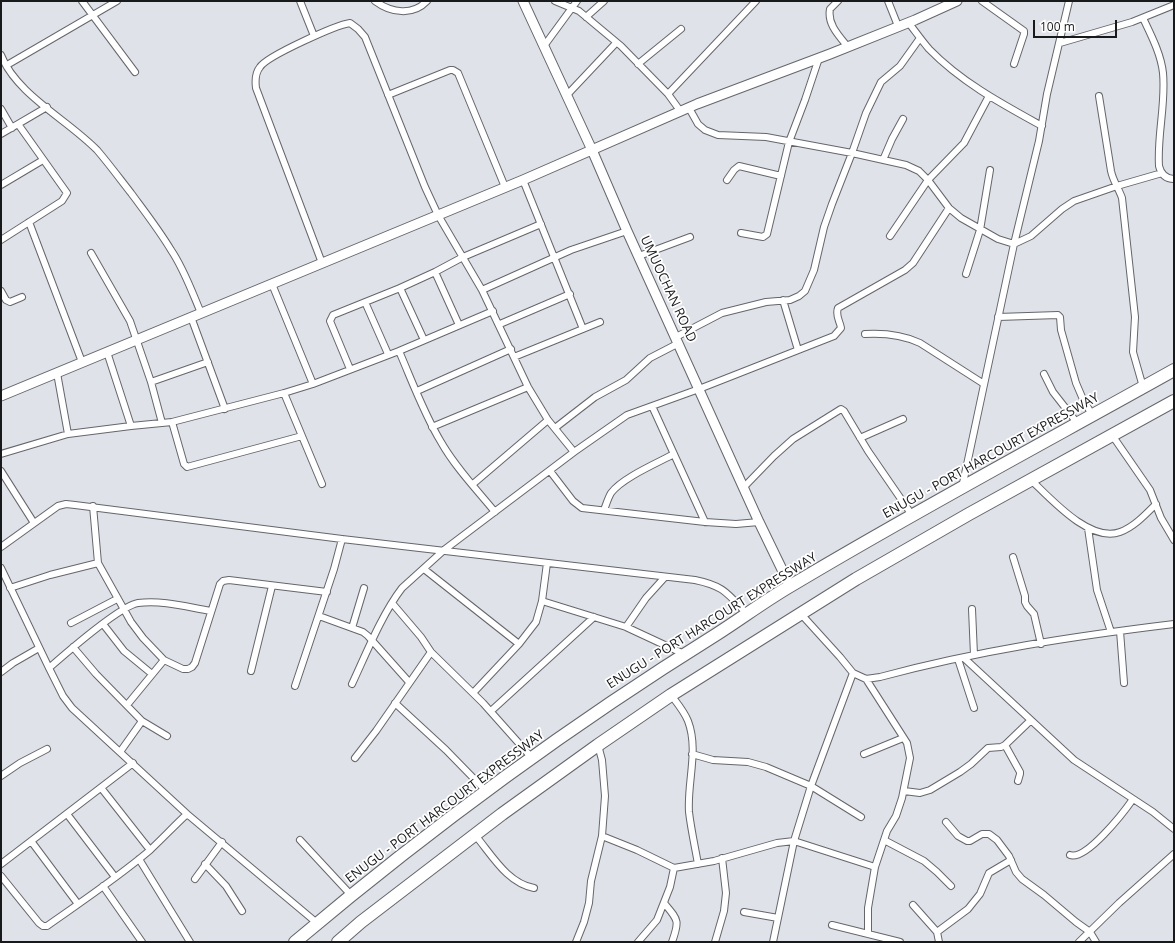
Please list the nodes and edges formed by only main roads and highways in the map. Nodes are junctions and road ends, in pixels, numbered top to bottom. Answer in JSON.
{"nodes":[{"id":1,"x":523,"y":1,"type":"edge"},
{"id":2,"x":957,"y":1,"type":"edge"},
{"id":3,"x":592,"y":150,"type":"junction"},
{"id":4,"x":1174,"y":370,"type":"edge"},
{"id":5,"x":1,"y":396,"type":"edge"},
{"id":6,"x":1174,"y":401,"type":"edge"},
{"id":7,"x":790,"y":586,"type":"junction"},
{"id":8,"x":295,"y":942,"type":"edge"},
{"id":9,"x":338,"y":942,"type":"edge"}],
"edges":[{"from":1,"to":3,"type":"main road","name":"UMUOCHAN ROAD"},
{"from":2,"to":3,"type":"main road"},
{"from":3,"to":5,"type":"main road"},
{"from":3,"to":7,"type":"main road","name":"UMUOCHAN ROAD"},
{"from":4,"to":7,"type":"highway","name":"ENUGU - PORT HARCOURT EXPRESSWAY"},
{"from":6,"to":9,"type":"highway"},
{"from":7,"to":8,"type":"highway","name":"ENUGU - PORT HARCOURT EXPRESSWAY"}]}
